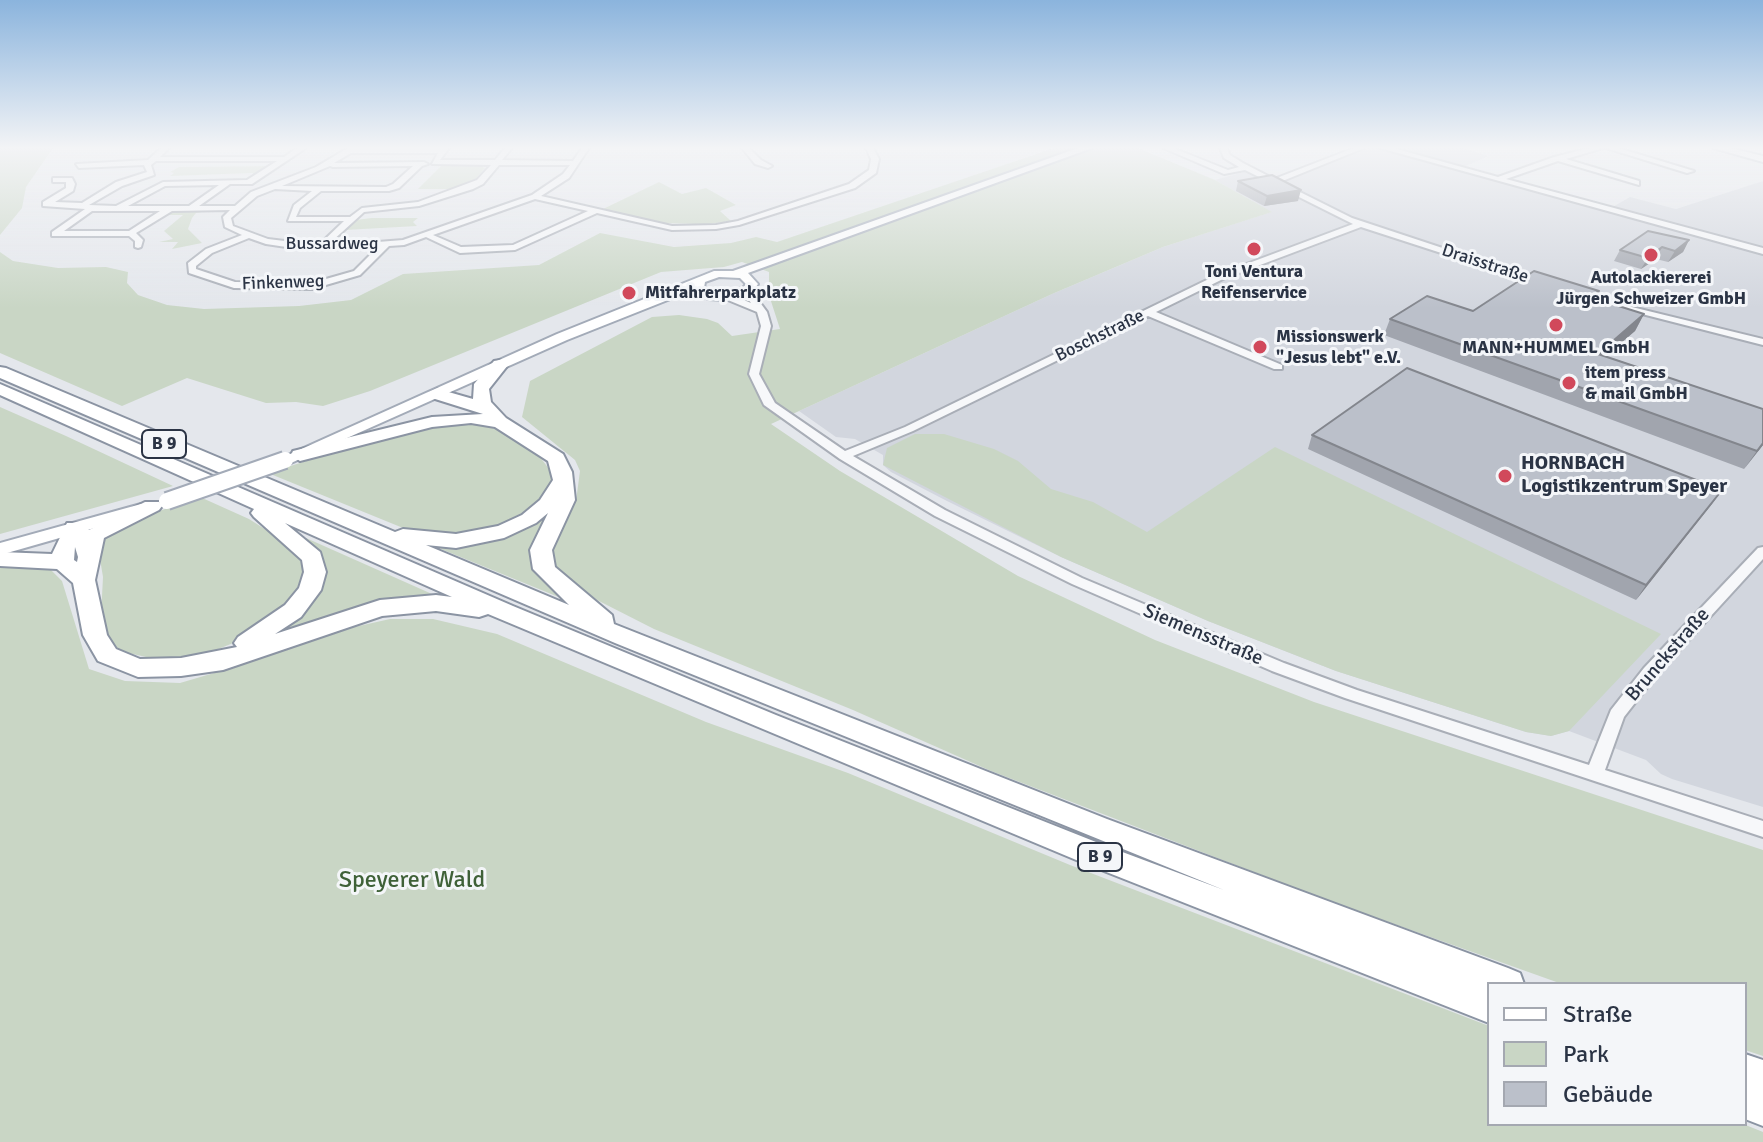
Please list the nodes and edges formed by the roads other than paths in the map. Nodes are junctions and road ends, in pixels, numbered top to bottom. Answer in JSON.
{"nodes":[{"id":1,"x":50,"y":201,"type":"edge"},
{"id":2,"x":94,"y":201,"type":"edge"},
{"id":3,"x":129,"y":201,"type":"edge"},
{"id":4,"x":202,"y":201,"type":"edge"},
{"id":5,"x":245,"y":201,"type":"edge"},
{"id":6,"x":304,"y":201,"type":"edge"},
{"id":7,"x":427,"y":201,"type":"edge"},
{"id":8,"x":523,"y":201,"type":"edge"},
{"id":9,"x":554,"y":201,"type":"edge"},
{"id":10,"x":804,"y":201,"type":"edge"},
{"id":11,"x":938,"y":201,"type":"edge"},
{"id":12,"x":1314,"y":201,"type":"edge"},
{"id":13,"x":1577,"y":201,"type":"edge"},
{"id":14,"x":87,"y":207,"type":"junction"},
{"id":15,"x":235,"y":208,"type":"junction"},
{"id":16,"x":117,"y":209,"type":"junction"},
{"id":17,"x":169,"y":209,"type":"junction"},
{"id":18,"x":191,"y":209,"type":"junction"},
{"id":19,"x":596,"y":211,"type":"junction"},
{"id":20,"x":351,"y":219,"type":"junction"},
{"id":21,"x":1361,"y":224,"type":"junction"},
{"id":22,"x":131,"y":233,"type":"junction"},
{"id":23,"x":248,"y":235,"type":"junction"},
{"id":24,"x":429,"y":236,"type":"junction"},
{"id":25,"x":386,"y":244,"type":"junction"},
{"id":26,"x":138,"y":245,"type":"dead end"},
{"id":27,"x":322,"y":246,"type":"junction"},
{"id":28,"x":799,"y":250,"type":"junction"},
{"id":29,"x":1763,"y":251,"type":"edge"},
{"id":30,"x":737,"y":273,"type":"junction"},
{"id":31,"x":697,"y":284,"type":"junction"},
{"id":32,"x":748,"y":284,"type":"junction"},
{"id":33,"x":1556,"y":287,"type":"edge"},
{"id":34,"x":708,"y":295,"type":"junction"},
{"id":35,"x":726,"y":296,"type":"junction"},
{"id":36,"x":1598,"y":300,"type":"edge"},
{"id":37,"x":646,"y":306,"type":"junction"},
{"id":38,"x":762,"y":312,"type":"junction"},
{"id":39,"x":1148,"y":312,"type":"junction"},
{"id":40,"x":1763,"y":342,"type":"edge"},
{"id":41,"x":500,"y":365,"type":"junction"},
{"id":42,"x":1278,"y":367,"type":"dead end"},
{"id":43,"x":0,"y":372,"type":"edge"},
{"id":44,"x":0,"y":389,"type":"edge"},
{"id":45,"x":438,"y":394,"type":"junction"},
{"id":46,"x":486,"y":416,"type":"junction"},
{"id":47,"x":844,"y":456,"type":"junction"},
{"id":48,"x":292,"y":458,"type":"junction"},
{"id":49,"x":563,"y":479,"type":"junction"},
{"id":50,"x":242,"y":497,"type":"junction"},
{"id":51,"x":159,"y":503,"type":"junction"},
{"id":52,"x":74,"y":528,"type":"junction"},
{"id":53,"x":370,"y":531,"type":"junction"},
{"id":54,"x":0,"y":549,"type":"edge"},
{"id":55,"x":1763,"y":551,"type":"edge"},
{"id":56,"x":0,"y":559,"type":"edge"},
{"id":57,"x":63,"y":562,"type":"junction"},
{"id":58,"x":87,"y":569,"type":"junction"},
{"id":59,"x":505,"y":612,"type":"junction"},
{"id":60,"x":623,"y":637,"type":"junction"},
{"id":61,"x":196,"y":666,"type":"junction"},
{"id":62,"x":1595,"y":773,"type":"junction"},
{"id":63,"x":1763,"y":829,"type":"edge"},
{"id":64,"x":1503,"y":982,"type":"edge"},
{"id":65,"x":1487,"y":1005,"type":"edge"}],
"edges":[{"from":1,"to":14,"type":"street"},
{"from":2,"to":14,"type":"street"},
{"from":3,"to":16,"type":"street"},
{"from":4,"to":18,"type":"street"},
{"from":5,"to":15,"type":"street"},
{"from":6,"to":20,"type":"street"},
{"from":7,"to":20,"type":"street"},
{"from":8,"to":24,"type":"street","name":"Bussardweg"},
{"from":9,"to":19,"type":"street"},
{"from":10,"to":19,"type":"street"},
{"from":11,"to":28,"type":"main road"},
{"from":12,"to":21,"type":"street","name":"Draisstraße"},
{"from":13,"to":29,"type":"street"},
{"from":14,"to":16,"type":"street"},
{"from":14,"to":22,"type":"street"},
{"from":15,"to":18,"type":"street"},
{"from":15,"to":23,"type":"street"},
{"from":16,"to":17,"type":"street"},
{"from":17,"to":18,"type":"street"},
{"from":17,"to":22,"type":"street"},
{"from":19,"to":24,"type":"street"},
{"from":20,"to":27,"type":"street"},
{"from":21,"to":33,"type":"street","name":"Draisstraße"},
{"from":21,"to":39,"type":"street","name":"Boschstraße"},
{"from":22,"to":26,"type":"street"},
{"from":23,"to":25,"type":"street","name":"Finkenweg"},
{"from":23,"to":27,"type":"street","name":"Bussardweg"},
{"from":24,"to":25,"type":"street","name":"Bussardweg"},
{"from":25,"to":27,"type":"street","name":"Bussardweg"},
{"from":28,"to":30,"type":"main road"},
{"from":28,"to":32,"type":"main road"},
{"from":30,"to":31,"type":"main road"},
{"from":30,"to":32,"type":"main road"},
{"from":31,"to":34,"type":"main road"},
{"from":31,"to":37,"type":"main road"},
{"from":32,"to":35,"type":"main road"},
{"from":32,"to":38,"type":"street"},
{"from":34,"to":35,"type":"main road"},
{"from":34,"to":37,"type":"main road"},
{"from":35,"to":38,"type":"street"},
{"from":36,"to":40,"type":"street"},
{"from":37,"to":41,"type":"main road"},
{"from":38,"to":47,"type":"street","name":"Siemensstraße"},
{"from":39,"to":42,"type":"street"},
{"from":39,"to":47,"type":"street","name":"Boschstraße"},
{"from":41,"to":45,"type":"main road"},
{"from":41,"to":46,"type":"highway"},
{"from":43,"to":53,"type":"highway","number":"B 9"},
{"from":44,"to":50,"type":"highway","number":"B 9"},
{"from":45,"to":46,"type":"highway"},
{"from":45,"to":48,"type":"main road"},
{"from":46,"to":48,"type":"highway"},
{"from":46,"to":49,"type":"highway"},
{"from":47,"to":62,"type":"street","name":"Siemensstraße"},
{"from":48,"to":51,"type":"main road","bridge":true},
{"from":49,"to":53,"type":"highway"},
{"from":49,"to":60,"type":"highway"},
{"from":50,"to":59,"type":"highway","number":"B 9"},
{"from":50,"to":61,"type":"highway"},
{"from":51,"to":52,"type":"main road"},
{"from":51,"to":58,"type":"highway"},
{"from":52,"to":54,"type":"main road"},
{"from":52,"to":57,"type":"highway"},
{"from":52,"to":58,"type":"highway"},
{"from":53,"to":60,"type":"highway","number":"B 9"},
{"from":55,"to":62,"type":"street","name":"Brunckstraße"},
{"from":56,"to":57,"type":"highway"},
{"from":57,"to":58,"type":"highway"},
{"from":58,"to":61,"type":"highway"},
{"from":59,"to":61,"type":"highway"},
{"from":59,"to":65,"type":"highway","number":"B 9"},
{"from":60,"to":64,"type":"highway","number":"B 9"},
{"from":62,"to":63,"type":"street","name":"Siemensstraße"}]}
